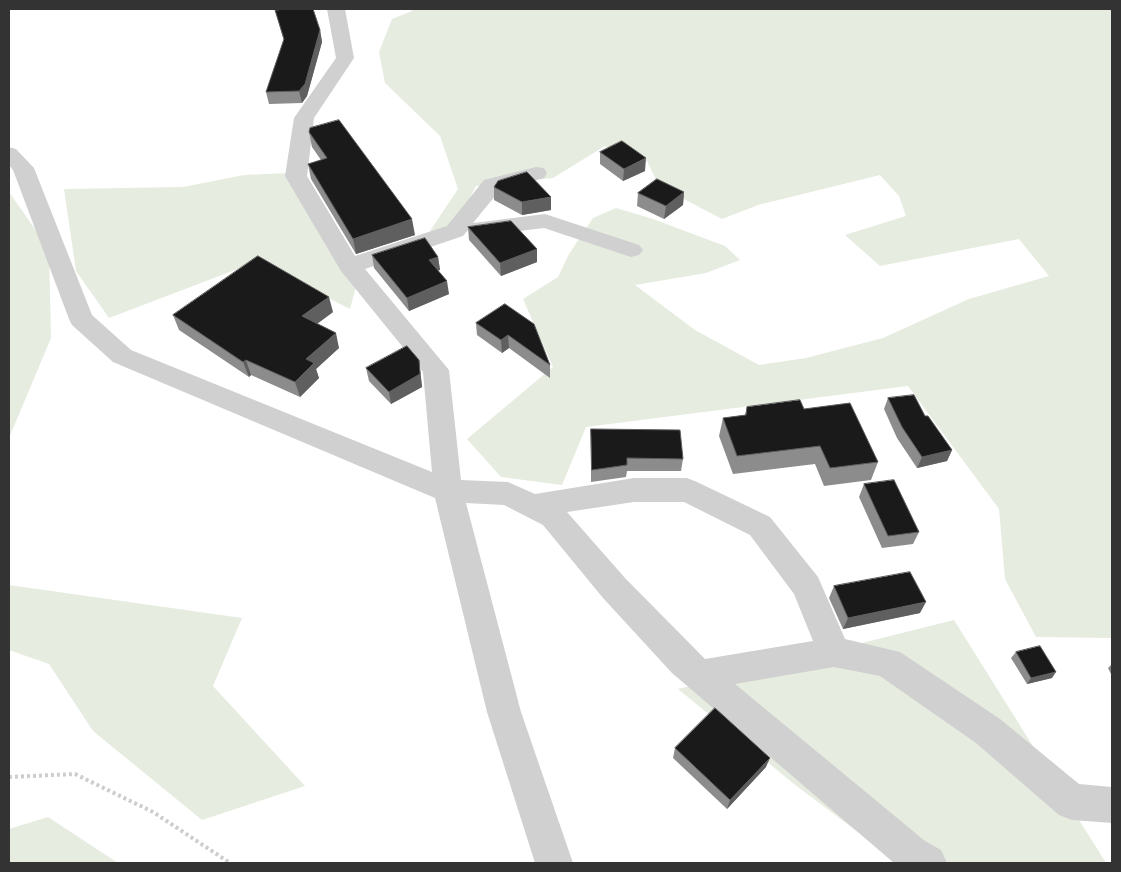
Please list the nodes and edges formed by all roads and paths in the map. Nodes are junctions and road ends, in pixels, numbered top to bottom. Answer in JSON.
{"nodes":[{"id":1,"x":336,"y":9,"type":"edge"},
{"id":2,"x":9,"y":153,"type":"edge"},
{"id":3,"x":536,"y":173,"type":"dead end"},
{"id":4,"x":455,"y":231,"type":"junction"},
{"id":5,"x":631,"y":250,"type":"dead end"},
{"id":6,"x":349,"y":266,"type":"junction"},
{"id":7,"x":448,"y":491,"type":"junction"},
{"id":8,"x":532,"y":506,"type":"junction"},
{"id":9,"x":834,"y":652,"type":"junction"},
{"id":10,"x":700,"y":675,"type":"junction"},
{"id":11,"x":9,"y":777,"type":"edge"},
{"id":12,"x":1112,"y":805,"type":"edge"},
{"id":13,"x":230,"y":863,"type":"edge"},
{"id":14,"x":554,"y":863,"type":"edge"},
{"id":15,"x":928,"y":863,"type":"edge"}],
"edges":[{"from":1,"to":6,"type":"street"},
{"from":2,"to":7,"type":"street"},
{"from":3,"to":4,"type":"street"},
{"from":4,"to":5,"type":"street"},
{"from":4,"to":6,"type":"street"},
{"from":6,"to":7,"type":"street"},
{"from":7,"to":8,"type":"street"},
{"from":7,"to":14,"type":"street"},
{"from":8,"to":9,"type":"street"},
{"from":8,"to":10,"type":"street"},
{"from":9,"to":10,"type":"street"},
{"from":9,"to":12,"type":"street"},
{"from":10,"to":15,"type":"street"},
{"from":11,"to":13,"type":"path"}]}
